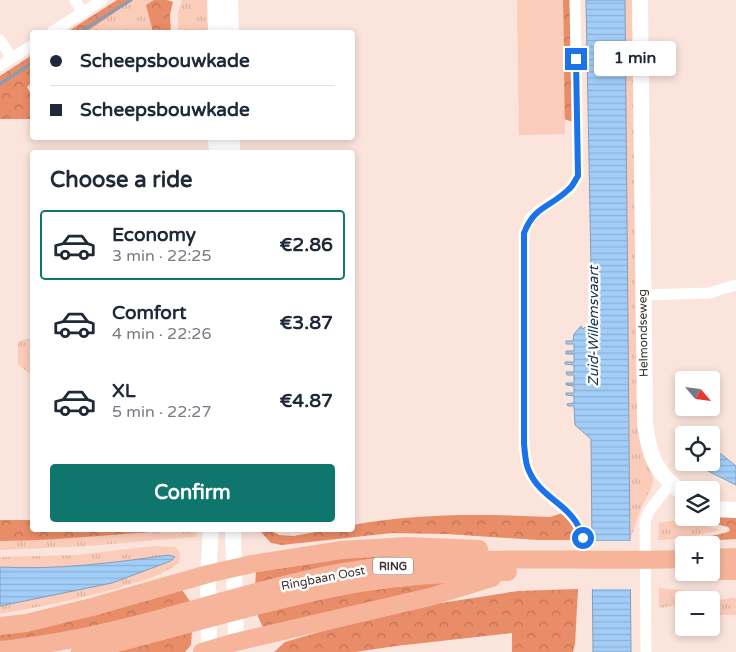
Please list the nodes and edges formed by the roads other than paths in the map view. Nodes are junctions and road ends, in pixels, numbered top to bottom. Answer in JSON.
{"nodes":[{"id":1,"x":75,"y":0,"type":"edge"},
{"id":2,"x":102,"y":0,"type":"edge"},
{"id":3,"x":215,"y":0,"type":"edge"},
{"id":4,"x":230,"y":0,"type":"edge"},
{"id":5,"x":575,"y":0,"type":"edge"},
{"id":6,"x":640,"y":0,"type":"edge"},
{"id":7,"x":83,"y":13,"type":"junction"},
{"id":8,"x":55,"y":30,"type":"edge"},
{"id":9,"x":216,"y":30,"type":"edge"},
{"id":10,"x":231,"y":30,"type":"edge"},
{"id":11,"x":0,"y":40,"type":"edge"},
{"id":12,"x":30,"y":46,"type":"edge"},
{"id":13,"x":12,"y":58,"type":"junction"},
{"id":14,"x":0,"y":66,"type":"edge"},
{"id":15,"x":736,"y":285,"type":"edge"},
{"id":16,"x":642,"y":295,"type":"junction"},
{"id":17,"x":670,"y":484,"type":"junction"},
{"id":18,"x":675,"y":488,"type":"edge"},
{"id":19,"x":720,"y":509,"type":"edge"},
{"id":20,"x":736,"y":510,"type":"edge"},
{"id":21,"x":211,"y":532,"type":"edge"},
{"id":22,"x":233,"y":532,"type":"edge"},
{"id":23,"x":583,"y":538,"type":"dead end"},
{"id":24,"x":736,"y":557,"type":"edge"},
{"id":25,"x":720,"y":558,"type":"edge"},
{"id":26,"x":675,"y":565,"type":"edge"},
{"id":27,"x":234,"y":567,"type":"junction"},
{"id":28,"x":523,"y":568,"type":"junction"},
{"id":29,"x":720,"y":571,"type":"edge"},
{"id":30,"x":736,"y":571,"type":"edge"},
{"id":31,"x":208,"y":574,"type":"junction"},
{"id":32,"x":183,"y":619,"type":"junction"},
{"id":33,"x":0,"y":626,"type":"edge"},
{"id":34,"x":236,"y":647,"type":"edge"},
{"id":35,"x":0,"y":650,"type":"edge"},
{"id":36,"x":207,"y":651,"type":"edge"},
{"id":37,"x":80,"y":652,"type":"edge"},
{"id":38,"x":646,"y":652,"type":"edge"}],
"edges":[{"from":1,"to":7,"type":"street"},
{"from":2,"to":7,"type":"street"},
{"from":3,"to":9,"type":"street"},
{"from":4,"to":10,"type":"street"},
{"from":5,"to":23,"type":"street"},
{"from":6,"to":16,"type":"street","name":"Helmondseweg"},
{"from":7,"to":8,"type":"street"},
{"from":11,"to":13,"type":"street"},
{"from":12,"to":13,"type":"street"},
{"from":13,"to":14,"type":"street"},
{"from":15,"to":16,"type":"street"},
{"from":16,"to":17,"type":"street","name":"Helmondseweg"},
{"from":17,"to":18,"type":"street","name":"Helmondseweg"},
{"from":17,"to":38,"type":"street"},
{"from":19,"to":20,"type":"street"},
{"from":21,"to":31,"type":"street"},
{"from":22,"to":27,"type":"street"},
{"from":24,"to":25,"type":"main road"},
{"from":26,"to":28,"type":"main road","name":"Ringbaan Oost","number":"RING"},
{"from":27,"to":28,"type":"main road"},
{"from":27,"to":31,"type":"main road"},
{"from":27,"to":34,"type":"street"},
{"from":28,"to":32,"type":"main road","name":"Ringbaan Oost","number":"RING"},
{"from":28,"to":34,"type":"main road"},
{"from":29,"to":30,"type":"main road"},
{"from":31,"to":33,"type":"main road"},
{"from":31,"to":36,"type":"street"},
{"from":32,"to":35,"type":"main road","name":"Ringbaan Oost","number":"RING"},
{"from":32,"to":37,"type":"main road","name":"Ringbaan Oost","number":"RING"},
{"from":34,"to":36,"type":"main road"}]}
